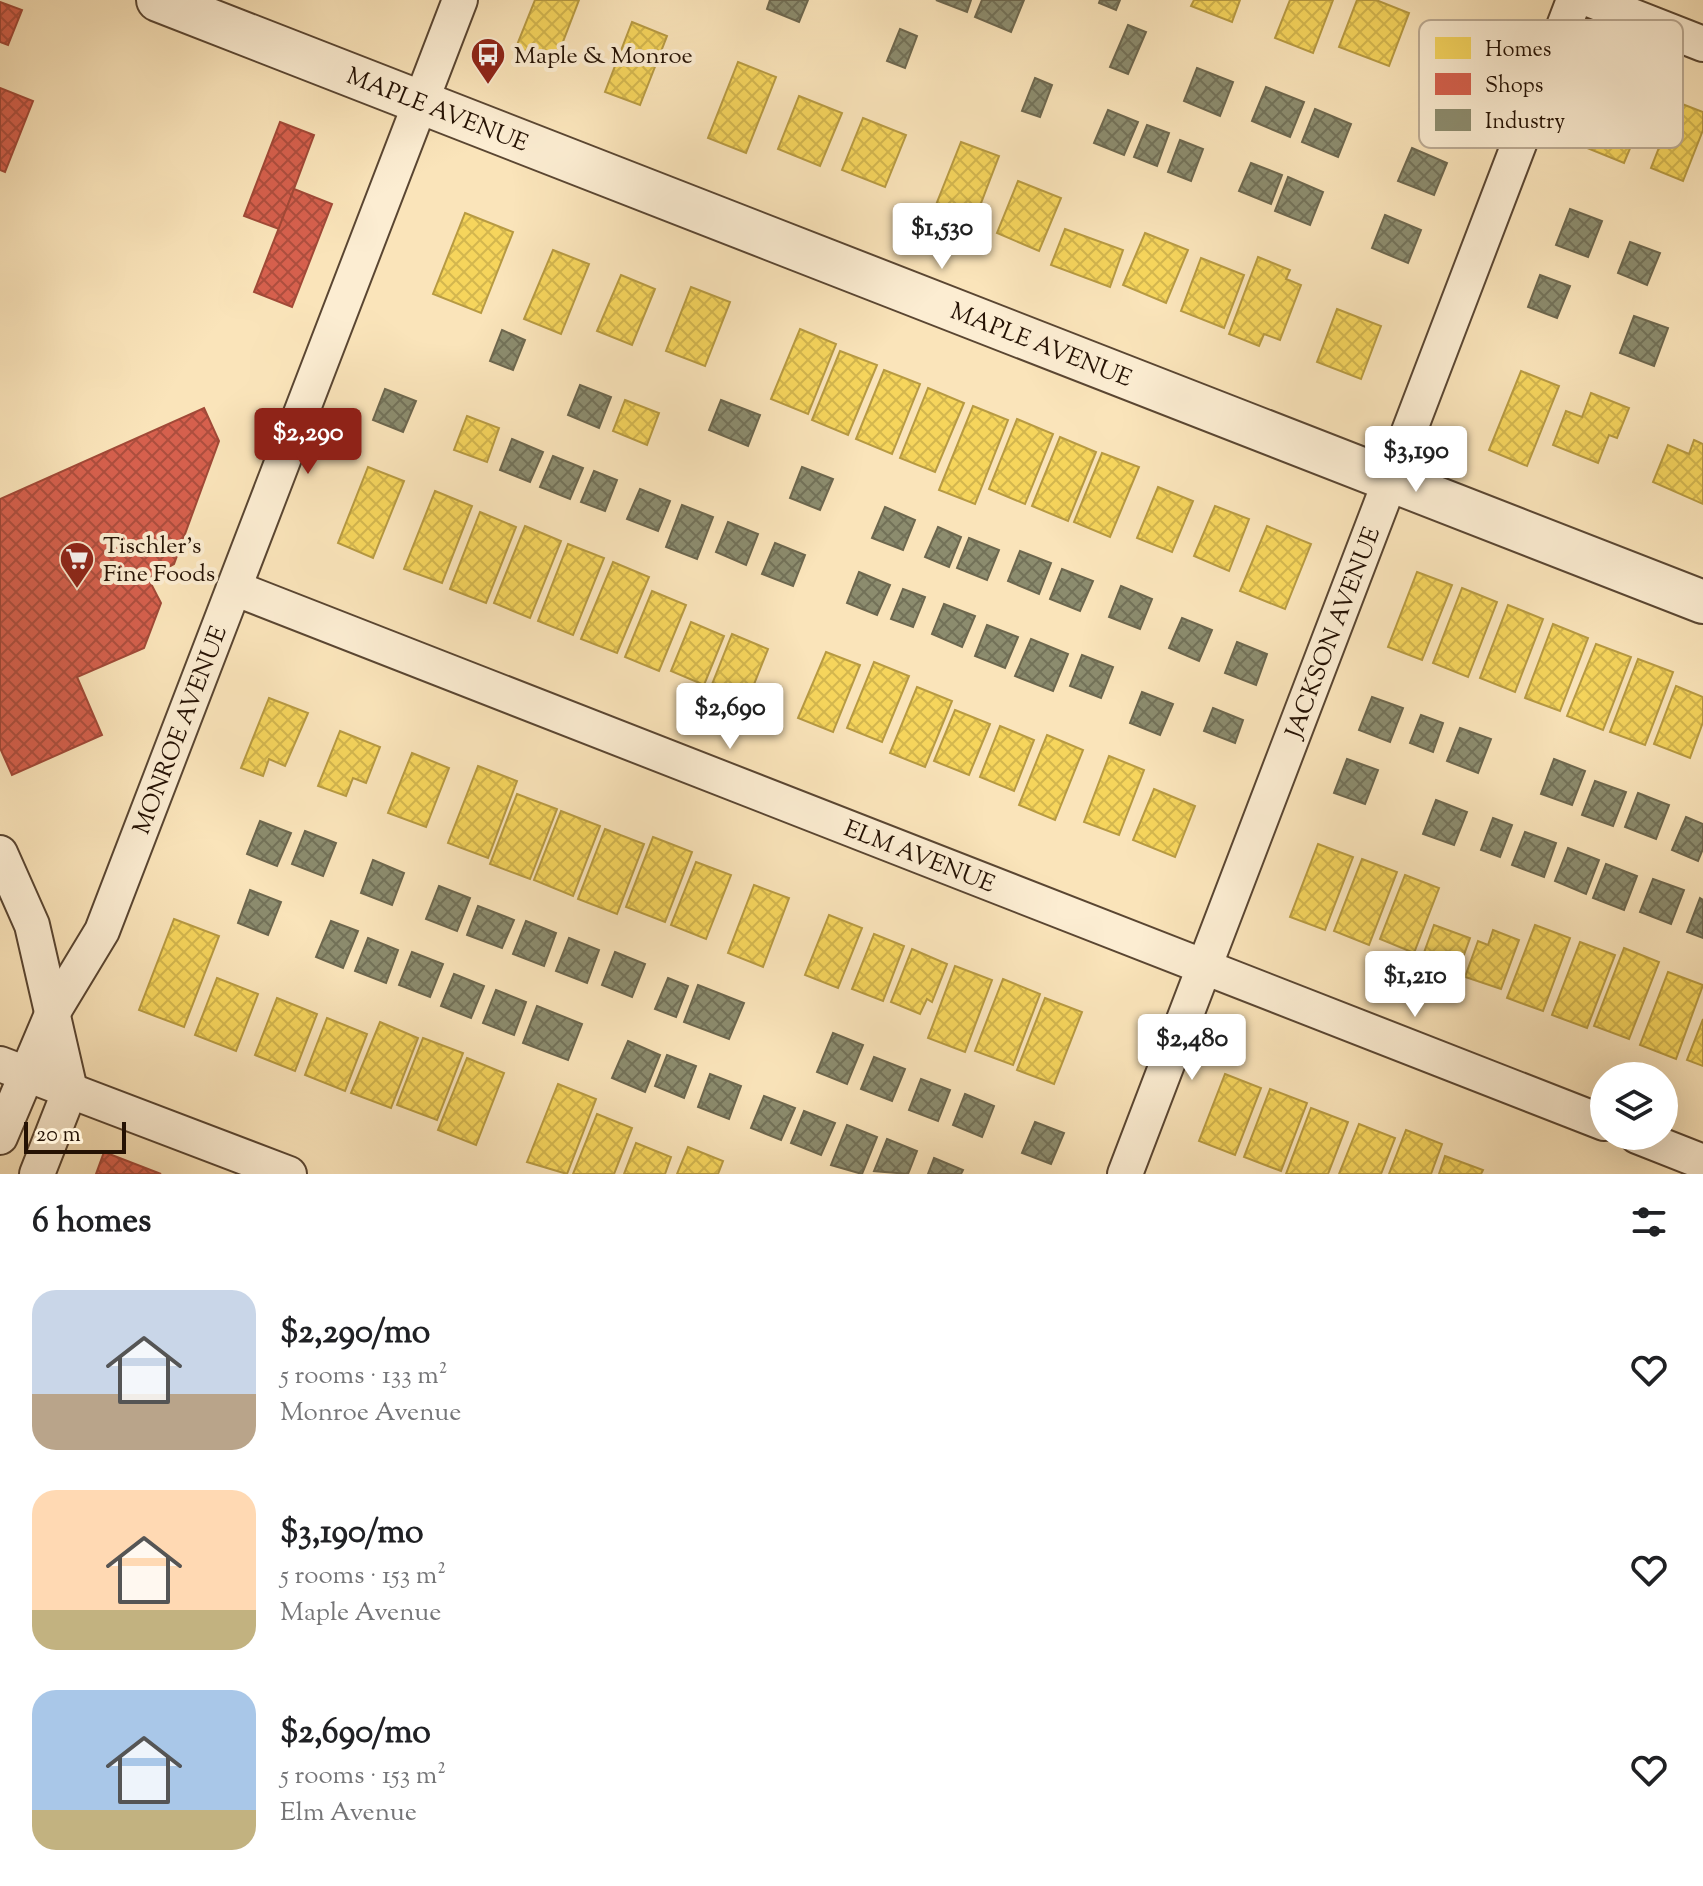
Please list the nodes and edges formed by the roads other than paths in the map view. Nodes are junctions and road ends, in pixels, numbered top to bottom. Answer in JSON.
{"nodes":[{"id":1,"x":158,"y":0,"type":"edge"},
{"id":2,"x":460,"y":0,"type":"edge"},
{"id":3,"x":1574,"y":0,"type":"edge"},
{"id":4,"x":1591,"y":0,"type":"edge"},
{"id":5,"x":1566,"y":20,"type":"edge"},
{"id":6,"x":1642,"y":20,"type":"edge"},
{"id":7,"x":1683,"y":36,"type":"edge"},
{"id":8,"x":1703,"y":44,"type":"edge"},
{"id":9,"x":421,"y":103,"type":"junction"},
{"id":10,"x":1517,"y":148,"type":"edge"},
{"id":11,"x":1390,"y":481,"type":"junction"},
{"id":12,"x":234,"y":588,"type":"junction"},
{"id":13,"x":1703,"y":602,"type":"edge"},
{"id":14,"x":0,"y":853,"type":"edge"},
{"id":15,"x":1205,"y":968,"type":"junction"},
{"id":16,"x":53,"y":1012,"type":"junction"},
{"id":17,"x":0,"y":1037,"type":"edge"},
{"id":18,"x":12,"y":1068,"type":"edge"},
{"id":19,"x":70,"y":1090,"type":"junction"},
{"id":20,"x":1590,"y":1118,"type":"edge"},
{"id":21,"x":0,"y":1137,"type":"edge"},
{"id":22,"x":1673,"y":1150,"type":"edge"},
{"id":23,"x":1703,"y":1162,"type":"edge"},
{"id":24,"x":37,"y":1174,"type":"edge"},
{"id":25,"x":289,"y":1174,"type":"edge"},
{"id":26,"x":1125,"y":1174,"type":"edge"}],
"edges":[{"from":1,"to":9,"type":"street","name":"MAPLE AVENUE"},
{"from":2,"to":9,"type":"street","name":"MONROE AVENUE"},
{"from":3,"to":5,"type":"street","name":"JACKSON AVENUE"},
{"from":4,"to":6,"type":"street"},
{"from":7,"to":8,"type":"street"},
{"from":9,"to":11,"type":"street","name":"MAPLE AVENUE"},
{"from":9,"to":12,"type":"street","name":"MONROE AVENUE"},
{"from":10,"to":11,"type":"street","name":"JACKSON AVENUE"},
{"from":11,"to":13,"type":"street","name":"MAPLE AVENUE"},
{"from":11,"to":15,"type":"street","name":"JACKSON AVENUE"},
{"from":12,"to":15,"type":"street","name":"ELM AVENUE"},
{"from":12,"to":16,"type":"street","name":"MONROE AVENUE"},
{"from":14,"to":16,"type":"street"},
{"from":15,"to":20,"type":"street","name":"ELM AVENUE"},
{"from":15,"to":26,"type":"street","name":"JACKSON AVENUE"},
{"from":16,"to":18,"type":"street","name":"MONROE AVENUE"},
{"from":16,"to":19,"type":"street"},
{"from":17,"to":18,"type":"street"},
{"from":18,"to":19,"type":"street"},
{"from":18,"to":21,"type":"street","name":"MONROE AVENUE"},
{"from":19,"to":24,"type":"street"},
{"from":19,"to":25,"type":"street"},
{"from":22,"to":23,"type":"street"}]}
